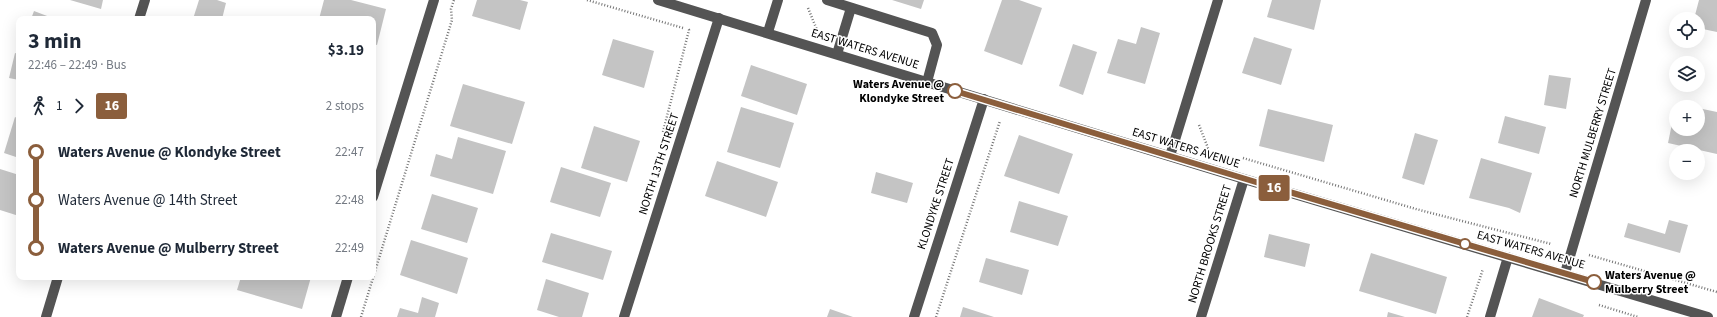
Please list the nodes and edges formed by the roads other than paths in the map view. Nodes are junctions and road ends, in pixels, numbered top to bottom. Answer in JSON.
{"nodes":[{"id":1,"x":145,"y":0,"type":"edge"},
{"id":2,"x":434,"y":0,"type":"edge"},
{"id":3,"x":658,"y":0,"type":"edge"},
{"id":4,"x":778,"y":0,"type":"edge"},
{"id":5,"x":827,"y":0,"type":"edge"},
{"id":6,"x":1218,"y":0,"type":"edge"},
{"id":7,"x":1646,"y":0,"type":"edge"},
{"id":8,"x":851,"y":8,"type":"junction"},
{"id":9,"x":140,"y":16,"type":"edge"},
{"id":10,"x":719,"y":18,"type":"junction"},
{"id":11,"x":768,"y":32,"type":"junction"},
{"id":12,"x":837,"y":54,"type":"junction"},
{"id":13,"x":927,"y":82,"type":"junction"},
{"id":14,"x":984,"y":99,"type":"junction"},
{"id":15,"x":1170,"y":156,"type":"junction"},
{"id":16,"x":1244,"y":179,"type":"junction"},
{"id":17,"x":376,"y":187,"type":"edge"},
{"id":18,"x":1508,"y":257,"type":"junction"},
{"id":19,"x":1564,"y":273,"type":"junction"},
{"id":20,"x":57,"y":280,"type":"edge"},
{"id":21,"x":347,"y":280,"type":"edge"},
{"id":22,"x":46,"y":317,"type":"edge"},
{"id":23,"x":336,"y":317,"type":"edge"},
{"id":24,"x":624,"y":317,"type":"edge"},
{"id":25,"x":914,"y":317,"type":"edge"},
{"id":26,"x":1201,"y":317,"type":"edge"},
{"id":27,"x":1490,"y":317,"type":"edge"},
{"id":28,"x":1708,"y":317,"type":"edge"}],
"edges":[{"from":1,"to":9,"type":"street"},
{"from":2,"to":17,"type":"street"},
{"from":3,"to":10,"type":"street","name":"EAST WATERS AVENUE"},
{"from":4,"to":11,"type":"street"},
{"from":5,"to":8,"type":"street"},
{"from":6,"to":15,"type":"street"},
{"from":7,"to":19,"type":"street","name":"NORTH MULBERRY STREET"},
{"from":8,"to":12,"type":"street"},
{"from":8,"to":13,"type":"street"},
{"from":10,"to":11,"type":"street","name":"EAST WATERS AVENUE"},
{"from":10,"to":24,"type":"street","name":"NORTH 13TH STREET"},
{"from":11,"to":12,"type":"street","name":"EAST WATERS AVENUE"},
{"from":12,"to":13,"type":"street","name":"EAST WATERS AVENUE"},
{"from":13,"to":14,"type":"street","name":"EAST WATERS AVENUE"},
{"from":14,"to":15,"type":"street","name":"EAST WATERS AVENUE"},
{"from":14,"to":25,"type":"street","name":"KLONDYKE STREET"},
{"from":15,"to":16,"type":"street","name":"EAST WATERS AVENUE"},
{"from":16,"to":18,"type":"street","name":"EAST WATERS AVENUE"},
{"from":16,"to":26,"type":"street","name":"NORTH BROOKS STREET"},
{"from":18,"to":19,"type":"street","name":"EAST WATERS AVENUE"},
{"from":18,"to":27,"type":"street"},
{"from":19,"to":28,"type":"street","name":"EAST WATERS AVENUE"},
{"from":20,"to":22,"type":"street"},
{"from":21,"to":23,"type":"street"}]}
